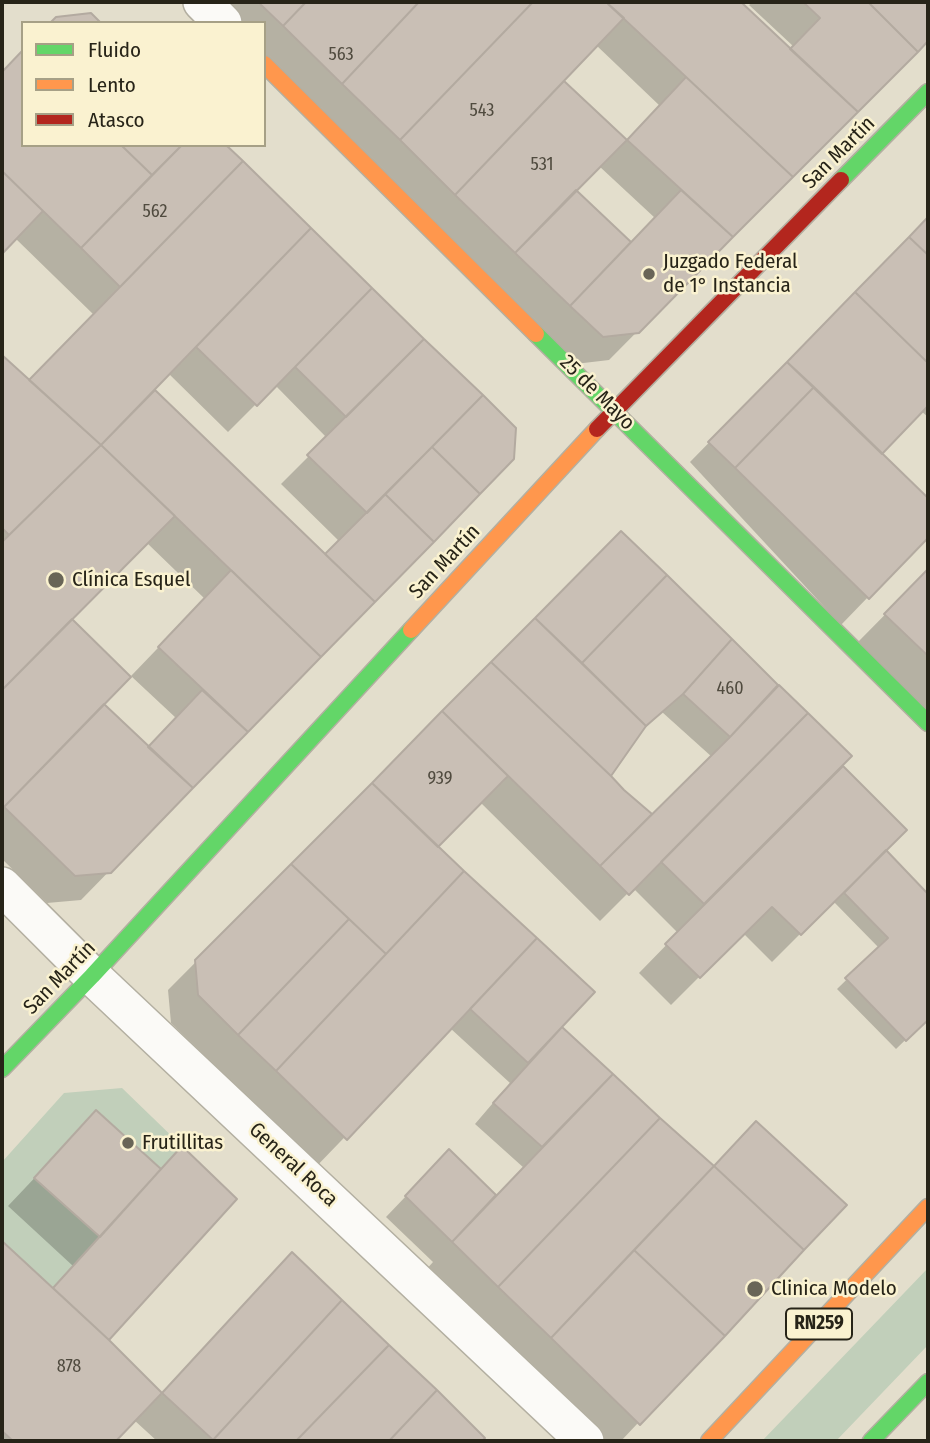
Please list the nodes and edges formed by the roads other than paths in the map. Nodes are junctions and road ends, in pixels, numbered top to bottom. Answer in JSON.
{"nodes":[{"id":1,"x":202,"y":2,"type":"edge"},
{"id":2,"x":221,"y":21,"type":"edge"},
{"id":3,"x":266,"y":66,"type":"edge"},
{"id":4,"x":928,"y":92,"type":"edge"},
{"id":5,"x":614,"y":410,"type":"junction"},
{"id":6,"x":928,"y":723,"type":"edge"},
{"id":7,"x":2,"y":886,"type":"edge"},
{"id":8,"x":92,"y":976,"type":"junction"},
{"id":9,"x":2,"y":1069,"type":"edge"},
{"id":10,"x":928,"y":1207,"type":"edge"},
{"id":11,"x":928,"y":1382,"type":"edge"},
{"id":12,"x":585,"y":1441,"type":"edge"},
{"id":13,"x":709,"y":1441,"type":"edge"},
{"id":14,"x":871,"y":1441,"type":"edge"}],
"edges":[{"from":1,"to":2,"type":"street"},
{"from":3,"to":5,"type":"main road","name":"25 de Mayo"},
{"from":4,"to":5,"type":"main road","name":"San Martín"},
{"from":5,"to":6,"type":"main road","name":"25 de Mayo"},
{"from":5,"to":8,"type":"main road","name":"San Martín"},
{"from":7,"to":8,"type":"street","name":"General Roca"},
{"from":8,"to":9,"type":"main road","name":"San Martín"},
{"from":8,"to":12,"type":"street","name":"General Roca"},
{"from":10,"to":13,"type":"main road","number":"RN259"},
{"from":11,"to":14,"type":"main road"}]}
